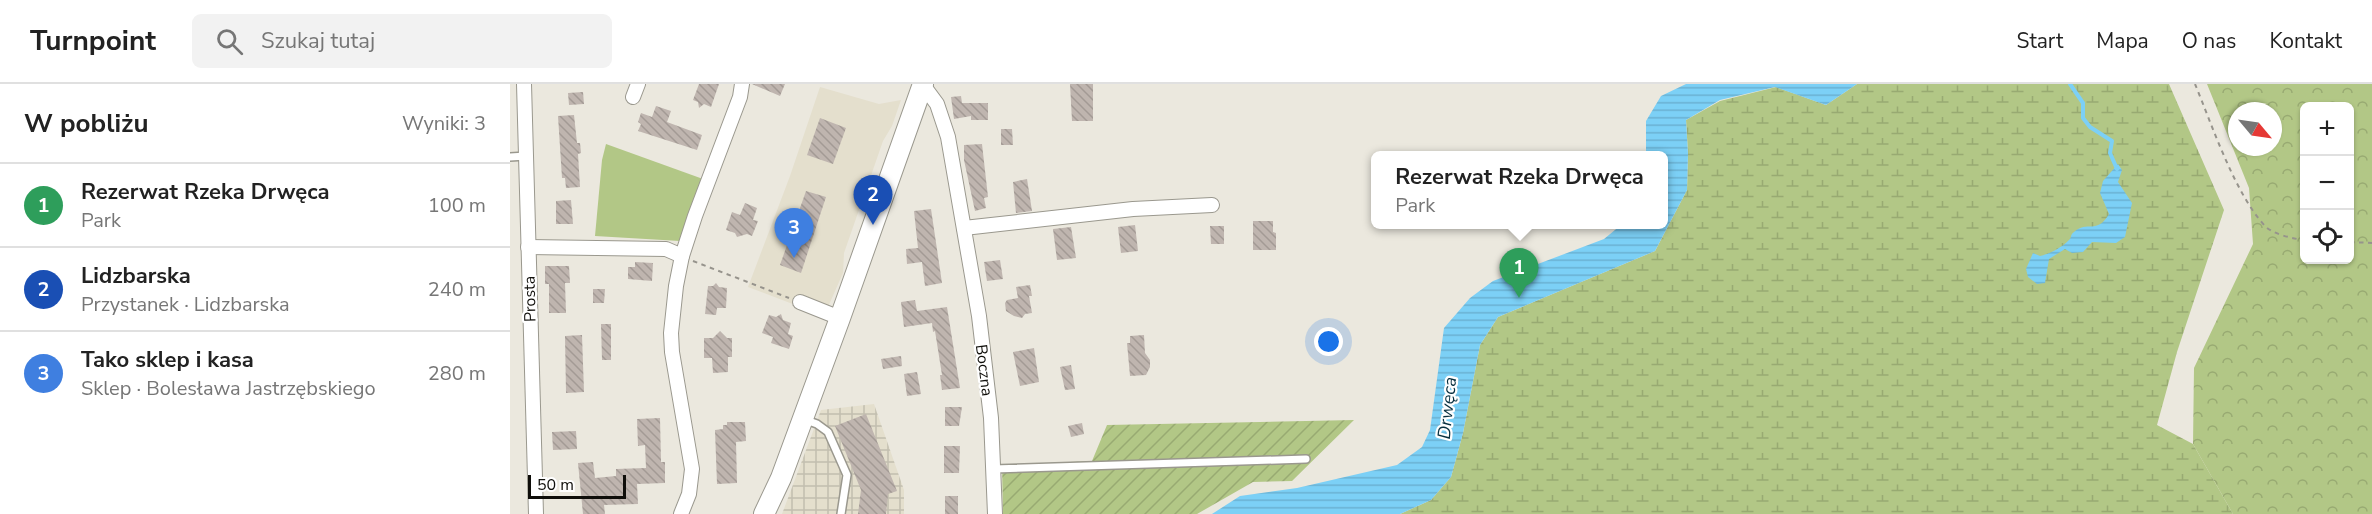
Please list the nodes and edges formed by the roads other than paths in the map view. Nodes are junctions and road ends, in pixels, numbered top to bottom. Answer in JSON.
{"nodes":[{"id":1,"x":524,"y":84,"type":"edge"},
{"id":2,"x":742,"y":84,"type":"edge"},
{"id":3,"x":923,"y":84,"type":"edge"},
{"id":4,"x":526,"y":156,"type":"junction"},
{"id":5,"x":510,"y":157,"type":"edge"},
{"id":6,"x":1212,"y":205,"type":"dead end"},
{"id":7,"x":963,"y":228,"type":"junction"},
{"id":8,"x":528,"y":247,"type":"junction"},
{"id":9,"x":682,"y":256,"type":"junction"},
{"id":10,"x":800,"y":302,"type":"road end"},
{"id":11,"x":840,"y":318,"type":"junction"},
{"id":12,"x":803,"y":419,"type":"junction"},
{"id":13,"x":1306,"y":459,"type":"dead end"},
{"id":14,"x":993,"y":470,"type":"junction"},
{"id":15,"x":536,"y":514,"type":"edge"},
{"id":16,"x":681,"y":514,"type":"edge"},
{"id":17,"x":764,"y":514,"type":"edge"},
{"id":18,"x":841,"y":514,"type":"edge"},
{"id":19,"x":995,"y":514,"type":"edge"}],
"edges":[{"from":1,"to":4,"type":"street","name":"Prosta"},
{"from":2,"to":9,"type":"street"},
{"from":3,"to":7,"type":"street","name":"Boczna"},
{"from":3,"to":11,"type":"main road"},
{"from":4,"to":5,"type":"lane"},
{"from":4,"to":8,"type":"street","name":"Prosta"},
{"from":6,"to":7,"type":"street"},
{"from":7,"to":14,"type":"street","name":"Boczna"},
{"from":8,"to":9,"type":"street"},
{"from":8,"to":15,"type":"street","name":"Prosta"},
{"from":9,"to":16,"type":"street"},
{"from":10,"to":11,"type":"street"},
{"from":11,"to":12,"type":"main road"},
{"from":12,"to":17,"type":"main road"},
{"from":12,"to":18,"type":"lane"},
{"from":13,"to":14,"type":"lane"},
{"from":14,"to":19,"type":"street","name":"Boczna"}]}
